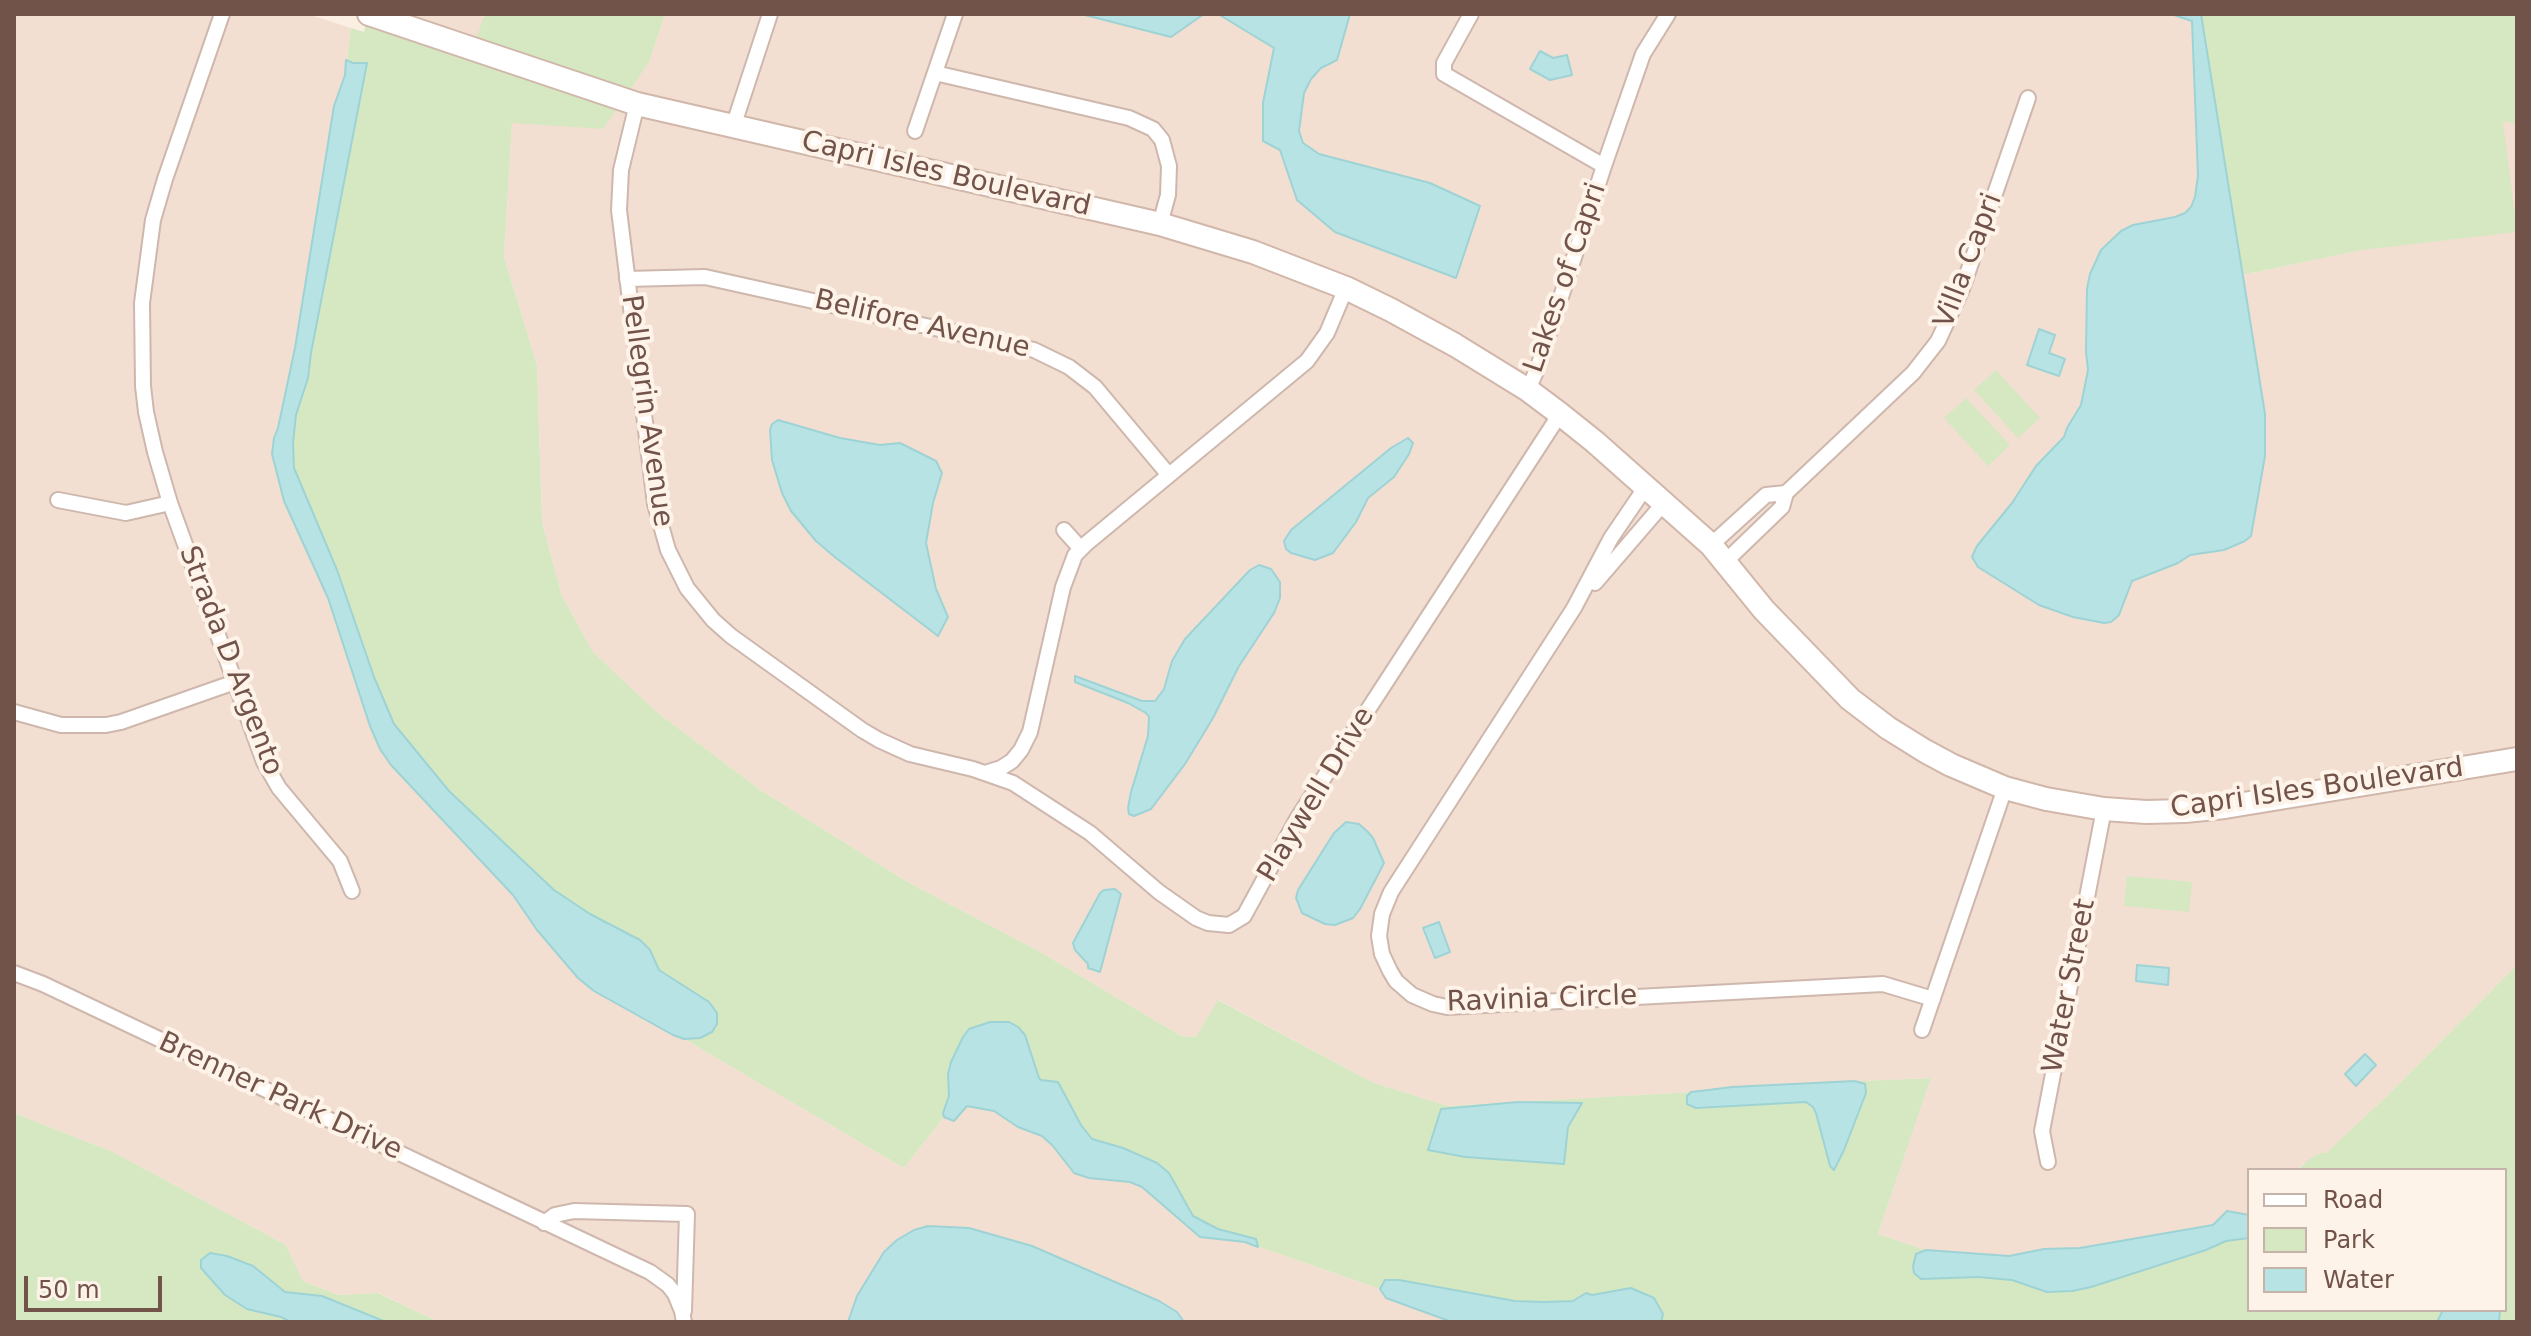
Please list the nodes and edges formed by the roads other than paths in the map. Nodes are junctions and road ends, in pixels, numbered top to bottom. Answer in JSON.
{"nodes":[{"id":1,"x":222,"y":14,"type":"edge"},
{"id":2,"x":369,"y":14,"type":"edge"},
{"id":3,"x":770,"y":14,"type":"edge"},
{"id":4,"x":955,"y":14,"type":"edge"},
{"id":5,"x":1471,"y":14,"type":"edge"},
{"id":6,"x":1668,"y":14,"type":"edge"},
{"id":7,"x":935,"y":73,"type":"junction"},
{"id":8,"x":2028,"y":98,"type":"dead end"},
{"id":9,"x":637,"y":104,"type":"junction"},
{"id":10,"x":733,"y":127,"type":"junction"},
{"id":11,"x":915,"y":131,"type":"dead end"},
{"id":12,"x":1604,"y":166,"type":"junction"},
{"id":13,"x":1160,"y":224,"type":"junction"},
{"id":14,"x":627,"y":279,"type":"junction"},
{"id":15,"x":1346,"y":288,"type":"junction"},
{"id":16,"x":1528,"y":390,"type":"junction"},
{"id":17,"x":1560,"y":414,"type":"junction"},
{"id":18,"x":1168,"y":474,"type":"junction"},
{"id":19,"x":1645,"y":488,"type":"junction"},
{"id":20,"x":1786,"y":493,"type":"junction"},
{"id":21,"x":58,"y":500,"type":"dead end"},
{"id":22,"x":170,"y":503,"type":"junction"},
{"id":23,"x":1663,"y":504,"type":"junction"},
{"id":24,"x":1064,"y":530,"type":"dead end"},
{"id":25,"x":1081,"y":549,"type":"junction"},
{"id":26,"x":1718,"y":553,"type":"junction"},
{"id":27,"x":1574,"y":608,"type":"junction"},
{"id":28,"x":235,"y":682,"type":"junction"},
{"id":29,"x":14,"y":712,"type":"edge"},
{"id":30,"x":2517,"y":759,"type":"edge"},
{"id":31,"x":984,"y":773,"type":"junction"},
{"id":32,"x":2005,"y":788,"type":"junction"},
{"id":33,"x":2104,"y":809,"type":"junction"},
{"id":34,"x":352,"y":891,"type":"dead end"},
{"id":35,"x":14,"y":973,"type":"edge"},
{"id":36,"x":1933,"y":999,"type":"junction"},
{"id":37,"x":1922,"y":1030,"type":"dead end"},
{"id":38,"x":2048,"y":1162,"type":"dead end"},
{"id":39,"x":544,"y":1223,"type":"junction"},
{"id":40,"x":684,"y":1321,"type":"edge"}],
"edges":[{"from":1,"to":22,"type":"street","name":"Strada D Argento"},
{"from":2,"to":9,"type":"street","name":"Capri Isles Boulevard"},
{"from":3,"to":10,"type":"street"},
{"from":4,"to":7,"type":"street","name":"Capri Isles Boulevard"},
{"from":5,"to":12,"type":"street","name":"Lakes of Capri"},
{"from":6,"to":12,"type":"street","name":"Lakes of Capri"},
{"from":7,"to":11,"type":"street","name":"Capri Isles Boulevard"},
{"from":7,"to":13,"type":"street"},
{"from":8,"to":20,"type":"street","name":"Villa Capri"},
{"from":9,"to":10,"type":"street","name":"Capri Isles Boulevard"},
{"from":9,"to":14,"type":"street","name":"Pellegrin Avenue"},
{"from":10,"to":13,"type":"street","name":"Capri Isles Boulevard"},
{"from":12,"to":16,"type":"street","name":"Lakes of Capri"},
{"from":13,"to":15,"type":"street","name":"Capri Isles Boulevard"},
{"from":14,"to":18,"type":"street","name":"Belifore Avenue"},
{"from":14,"to":31,"type":"street","name":"Pellegrin Avenue"},
{"from":15,"to":16,"type":"street","name":"Capri Isles Boulevard"},
{"from":15,"to":18,"type":"street"},
{"from":16,"to":17,"type":"street","name":"Capri Isles Boulevard"},
{"from":17,"to":19,"type":"street","name":"Capri Isles Boulevard"},
{"from":17,"to":31,"type":"street","name":"Playwell Drive"},
{"from":18,"to":25,"type":"street"},
{"from":19,"to":23,"type":"street","name":"Capri Isles Boulevard"},
{"from":19,"to":27,"type":"street","name":"Ravinia Circle"},
{"from":20,"to":26,"type":"street"},
{"from":20,"to":26,"type":"street"},
{"from":21,"to":22,"type":"street"},
{"from":22,"to":28,"type":"street","name":"Strada D Argento"},
{"from":23,"to":26,"type":"street","name":"Capri Isles Boulevard"},
{"from":23,"to":27,"type":"street","name":"Ravinia Circle"},
{"from":24,"to":25,"type":"street"},
{"from":25,"to":31,"type":"street"},
{"from":26,"to":32,"type":"street","name":"Capri Isles Boulevard"},
{"from":27,"to":36,"type":"street","name":"Ravinia Circle"},
{"from":28,"to":29,"type":"street"},
{"from":28,"to":34,"type":"street","name":"Strada D Argento"},
{"from":30,"to":33,"type":"street","name":"Capri Isles Boulevard"},
{"from":32,"to":33,"type":"street","name":"Capri Isles Boulevard"},
{"from":32,"to":36,"type":"street"},
{"from":33,"to":38,"type":"street","name":"Water Street"},
{"from":35,"to":39,"type":"street","name":"Brenner Park Drive"},
{"from":36,"to":37,"type":"street"},
{"from":39,"to":40,"type":"street","name":"Brenner Park Drive"},
{"from":39,"to":40,"type":"street","name":"Brenner Park Drive"}]}
